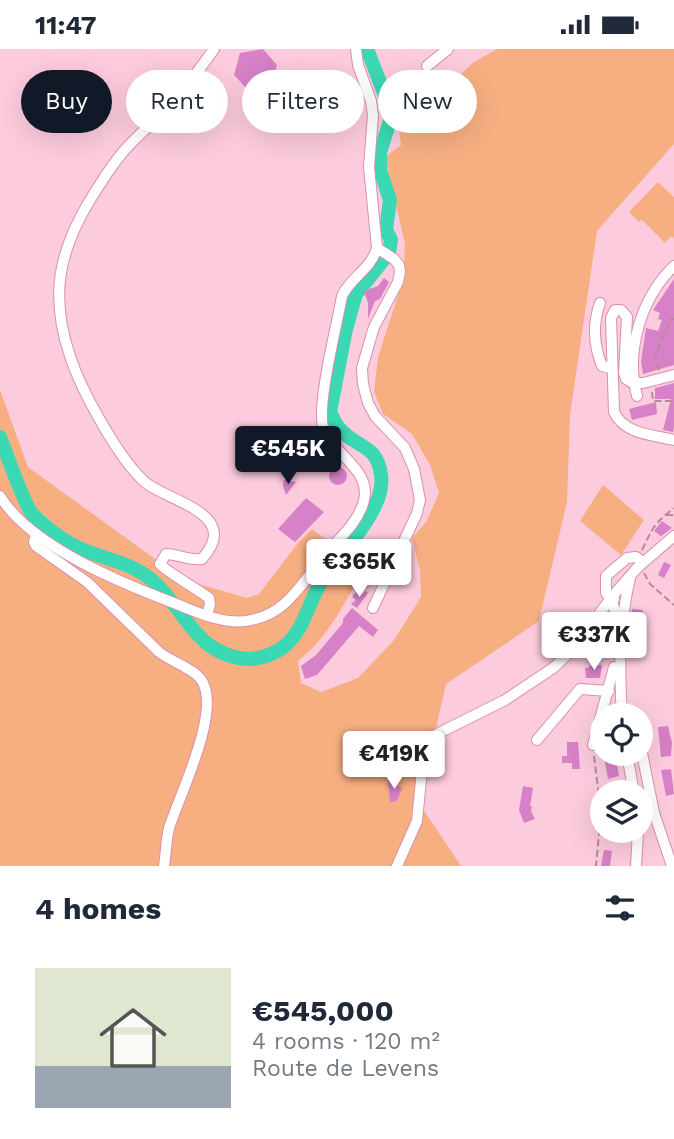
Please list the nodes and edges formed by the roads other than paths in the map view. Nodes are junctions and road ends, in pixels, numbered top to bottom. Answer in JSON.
{"nodes":[{"id":1,"x":214,"y":49,"type":"edge"},
{"id":2,"x":356,"y":49,"type":"edge"},
{"id":3,"x":447,"y":49,"type":"edge"},
{"id":4,"x":427,"y":66,"type":"dead end"},
{"id":5,"x":379,"y":250,"type":"junction"},
{"id":6,"x":674,"y":266,"type":"edge"},
{"id":7,"x":600,"y":303,"type":"dead end"},
{"id":8,"x":611,"y":368,"type":"junction"},
{"id":9,"x":674,"y":375,"type":"edge"},
{"id":10,"x":633,"y":383,"type":"junction"},
{"id":11,"x":637,"y":396,"type":"dead end"},
{"id":12,"x":674,"y":440,"type":"edge"},
{"id":13,"x":0,"y":496,"type":"edge"},
{"id":14,"x":36,"y":534,"type":"junction"},
{"id":15,"x":674,"y":537,"type":"edge"},
{"id":16,"x":643,"y":567,"type":"junction"},
{"id":17,"x":631,"y":575,"type":"junction"},
{"id":18,"x":611,"y":598,"type":"junction"},
{"id":19,"x":373,"y":608,"type":"dead end"},
{"id":20,"x":202,"y":613,"type":"junction"},
{"id":21,"x":615,"y":613,"type":"junction"},
{"id":22,"x":593,"y":624,"type":"junction"},
{"id":23,"x":621,"y":632,"type":"junction"},
{"id":24,"x":609,"y":691,"type":"junction"},
{"id":25,"x":604,"y":703,"type":"edge"},
{"id":26,"x":622,"y":703,"type":"edge"},
{"id":27,"x":537,"y":740,"type":"dead end"},
{"id":28,"x":645,"y":766,"type":"edge"},
{"id":29,"x":637,"y":843,"type":"edge"},
{"id":30,"x":164,"y":866,"type":"edge"},
{"id":31,"x":397,"y":866,"type":"edge"},
{"id":32,"x":636,"y":866,"type":"edge"},
{"id":33,"x":672,"y":866,"type":"edge"}],
"edges":[{"from":1,"to":20,"type":"street"},
{"from":2,"to":5,"type":"street"},
{"from":3,"to":4,"type":"street"},
{"from":5,"to":19,"type":"street"},
{"from":5,"to":20,"type":"street"},
{"from":6,"to":10,"type":"street"},
{"from":7,"to":8,"type":"street"},
{"from":8,"to":10,"type":"street"},
{"from":8,"to":12,"type":"street"},
{"from":9,"to":10,"type":"street"},
{"from":10,"to":11,"type":"street"},
{"from":13,"to":14,"type":"street"},
{"from":14,"to":20,"type":"street"},
{"from":14,"to":30,"type":"street"},
{"from":15,"to":16,"type":"street"},
{"from":16,"to":17,"type":"street"},
{"from":16,"to":18,"type":"street"},
{"from":17,"to":18,"type":"street"},
{"from":17,"to":21,"type":"street"},
{"from":18,"to":21,"type":"street"},
{"from":18,"to":22,"type":"street"},
{"from":21,"to":22,"type":"street"},
{"from":21,"to":23,"type":"street"},
{"from":22,"to":31,"type":"street"},
{"from":23,"to":24,"type":"street"},
{"from":23,"to":26,"type":"street"},
{"from":24,"to":25,"type":"street"},
{"from":24,"to":27,"type":"street"},
{"from":28,"to":33,"type":"street"},
{"from":29,"to":32,"type":"street"}]}
